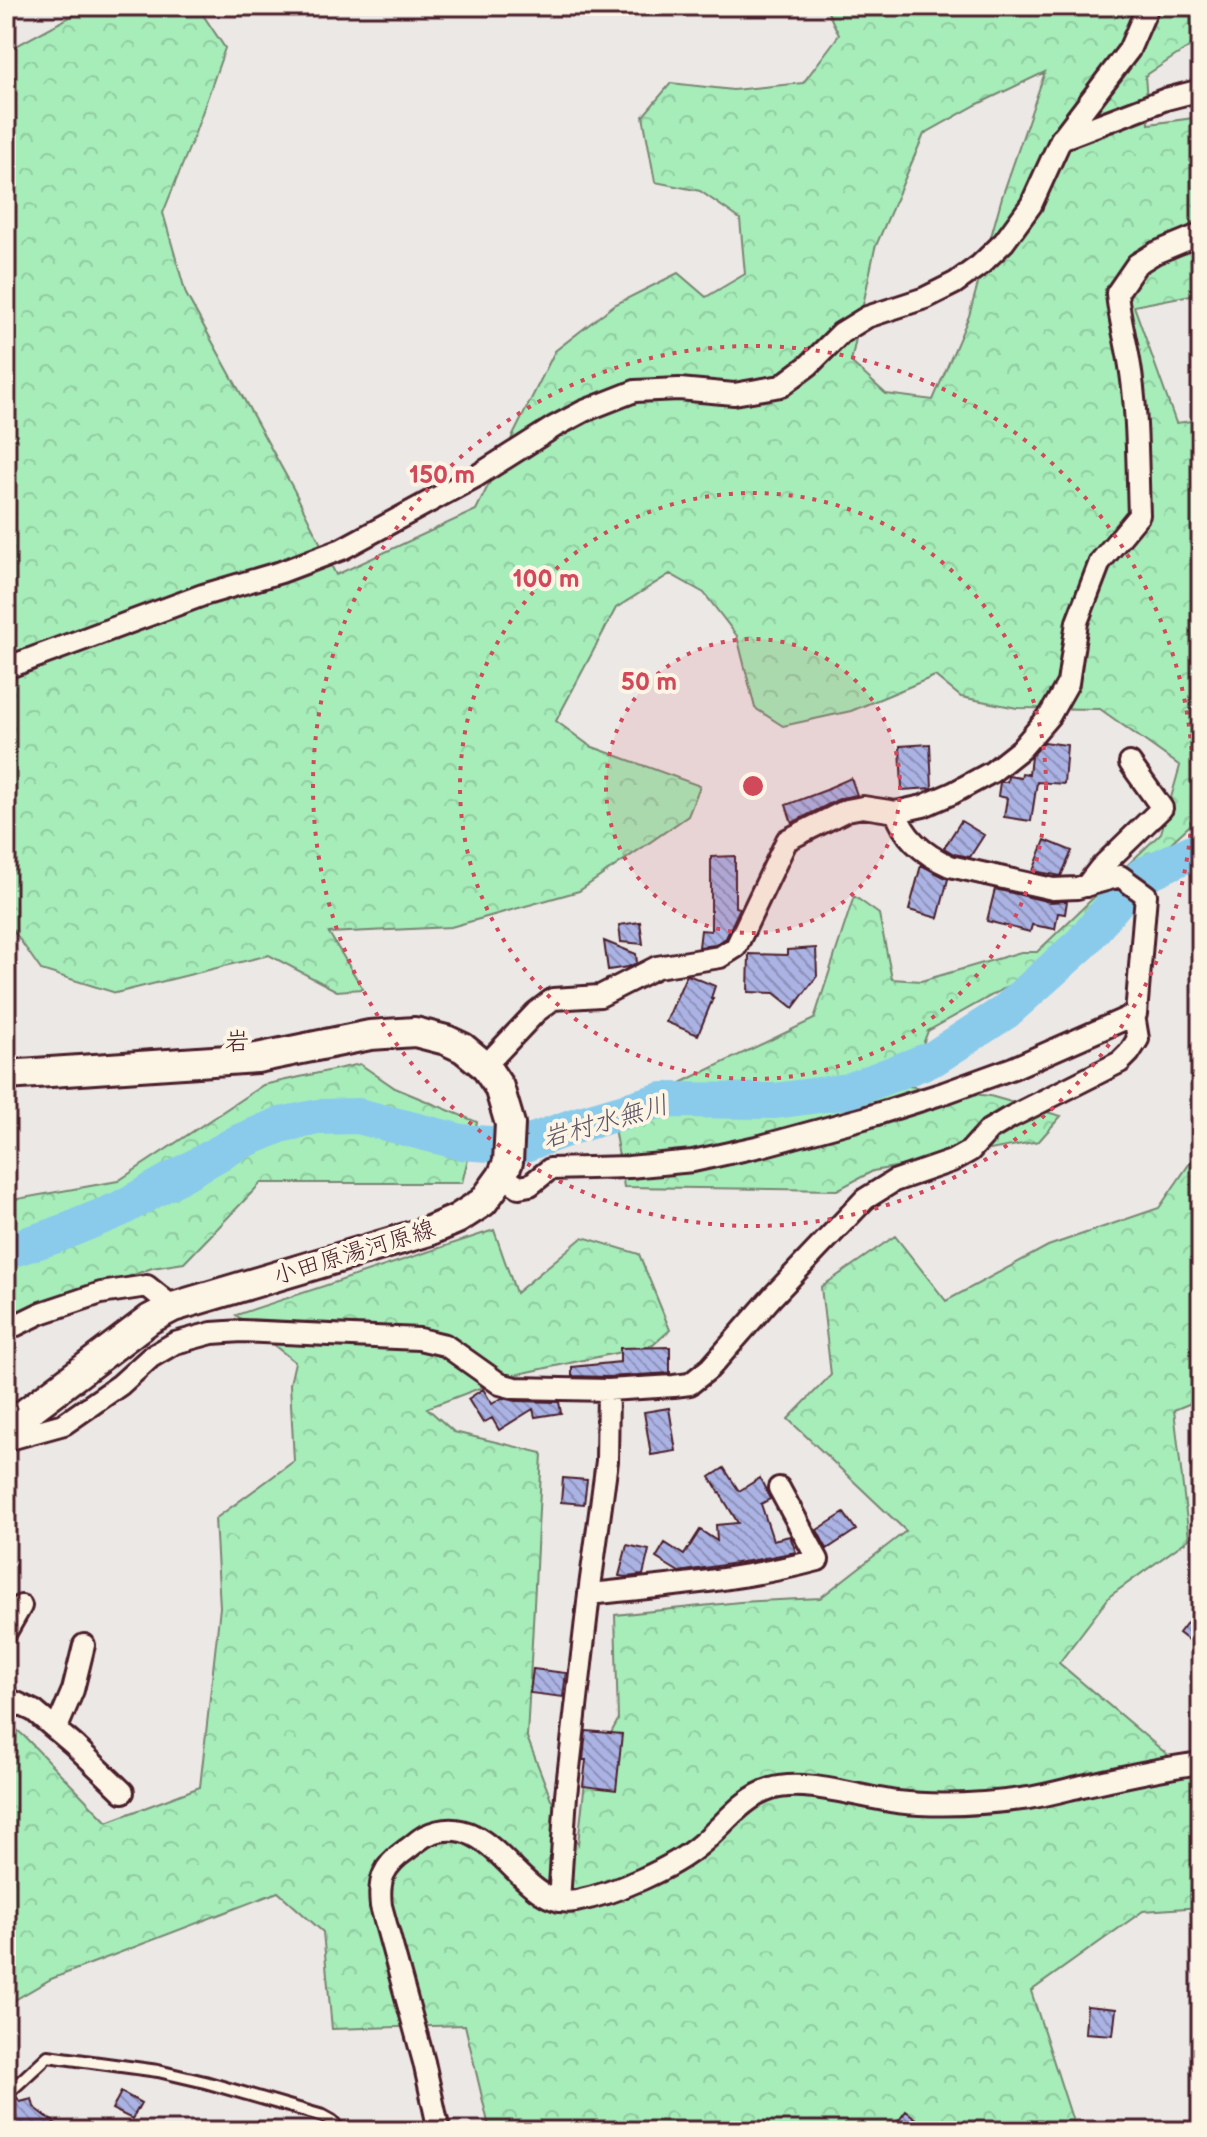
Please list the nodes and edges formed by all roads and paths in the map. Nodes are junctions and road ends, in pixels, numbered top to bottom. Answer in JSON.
{"nodes":[{"id":1,"x":1148,"y":6,"type":"edge"},
{"id":2,"x":1201,"y":90,"type":"edge"},
{"id":3,"x":1061,"y":139,"type":"junction"},
{"id":4,"x":1201,"y":234,"type":"edge"},
{"id":5,"x":6,"y":668,"type":"edge"},
{"id":6,"x":1130,"y":763,"type":"dead end"},
{"id":7,"x":896,"y":812,"type":"junction"},
{"id":8,"x":1086,"y":886,"type":"junction"},
{"id":9,"x":1134,"y":1015,"type":"junction"},
{"id":10,"x":485,"y":1066,"type":"junction"},
{"id":11,"x":6,"y":1075,"type":"edge"},
{"id":12,"x":505,"y":1169,"type":"junction"},
{"id":13,"x":173,"y":1307,"type":"junction"},
{"id":14,"x":6,"y":1330,"type":"edge"},
{"id":15,"x":608,"y":1390,"type":"junction"},
{"id":16,"x":6,"y":1428,"type":"edge"},
{"id":17,"x":6,"y":1440,"type":"edge"},
{"id":18,"x":779,"y":1488,"type":"dead end"},
{"id":19,"x":589,"y":1594,"type":"junction"},
{"id":20,"x":21,"y":1606,"type":"dead end"},
{"id":21,"x":6,"y":1632,"type":"edge"},
{"id":22,"x":84,"y":1645,"type":"dead end"},
{"id":23,"x":6,"y":1698,"type":"edge"},
{"id":24,"x":56,"y":1730,"type":"junction"},
{"id":25,"x":1201,"y":1763,"type":"edge"},
{"id":26,"x":123,"y":1792,"type":"dead end"},
{"id":27,"x":559,"y":1901,"type":"junction"},
{"id":28,"x":6,"y":2095,"type":"edge"},
{"id":29,"x":341,"y":2131,"type":"edge"},
{"id":30,"x":439,"y":2131,"type":"edge"}],
"edges":[{"from":1,"to":3,"type":"street"},
{"from":2,"to":3,"type":"street"},
{"from":3,"to":5,"type":"street"},
{"from":4,"to":7,"type":"street"},
{"from":6,"to":8,"type":"street"},
{"from":7,"to":8,"type":"street"},
{"from":7,"to":10,"type":"street"},
{"from":8,"to":9,"type":"street"},
{"from":9,"to":12,"type":"street"},
{"from":9,"to":15,"type":"street"},
{"from":10,"to":11,"type":"main road"},
{"from":10,"to":12,"type":"main road"},
{"from":12,"to":13,"type":"main road","name":"小田原湯河原線"},
{"from":13,"to":14,"type":"street"},
{"from":13,"to":16,"type":"main road","name":"小田原湯河原線"},
{"from":15,"to":17,"type":"street"},
{"from":15,"to":19,"type":"street"},
{"from":18,"to":19,"type":"street"},
{"from":19,"to":27,"type":"street"},
{"from":20,"to":21,"type":"street"},
{"from":22,"to":24,"type":"street"},
{"from":23,"to":24,"type":"street"},
{"from":24,"to":26,"type":"street"},
{"from":25,"to":27,"type":"street"},
{"from":27,"to":30,"type":"street"},
{"from":28,"to":29,"type":"lane"}]}
